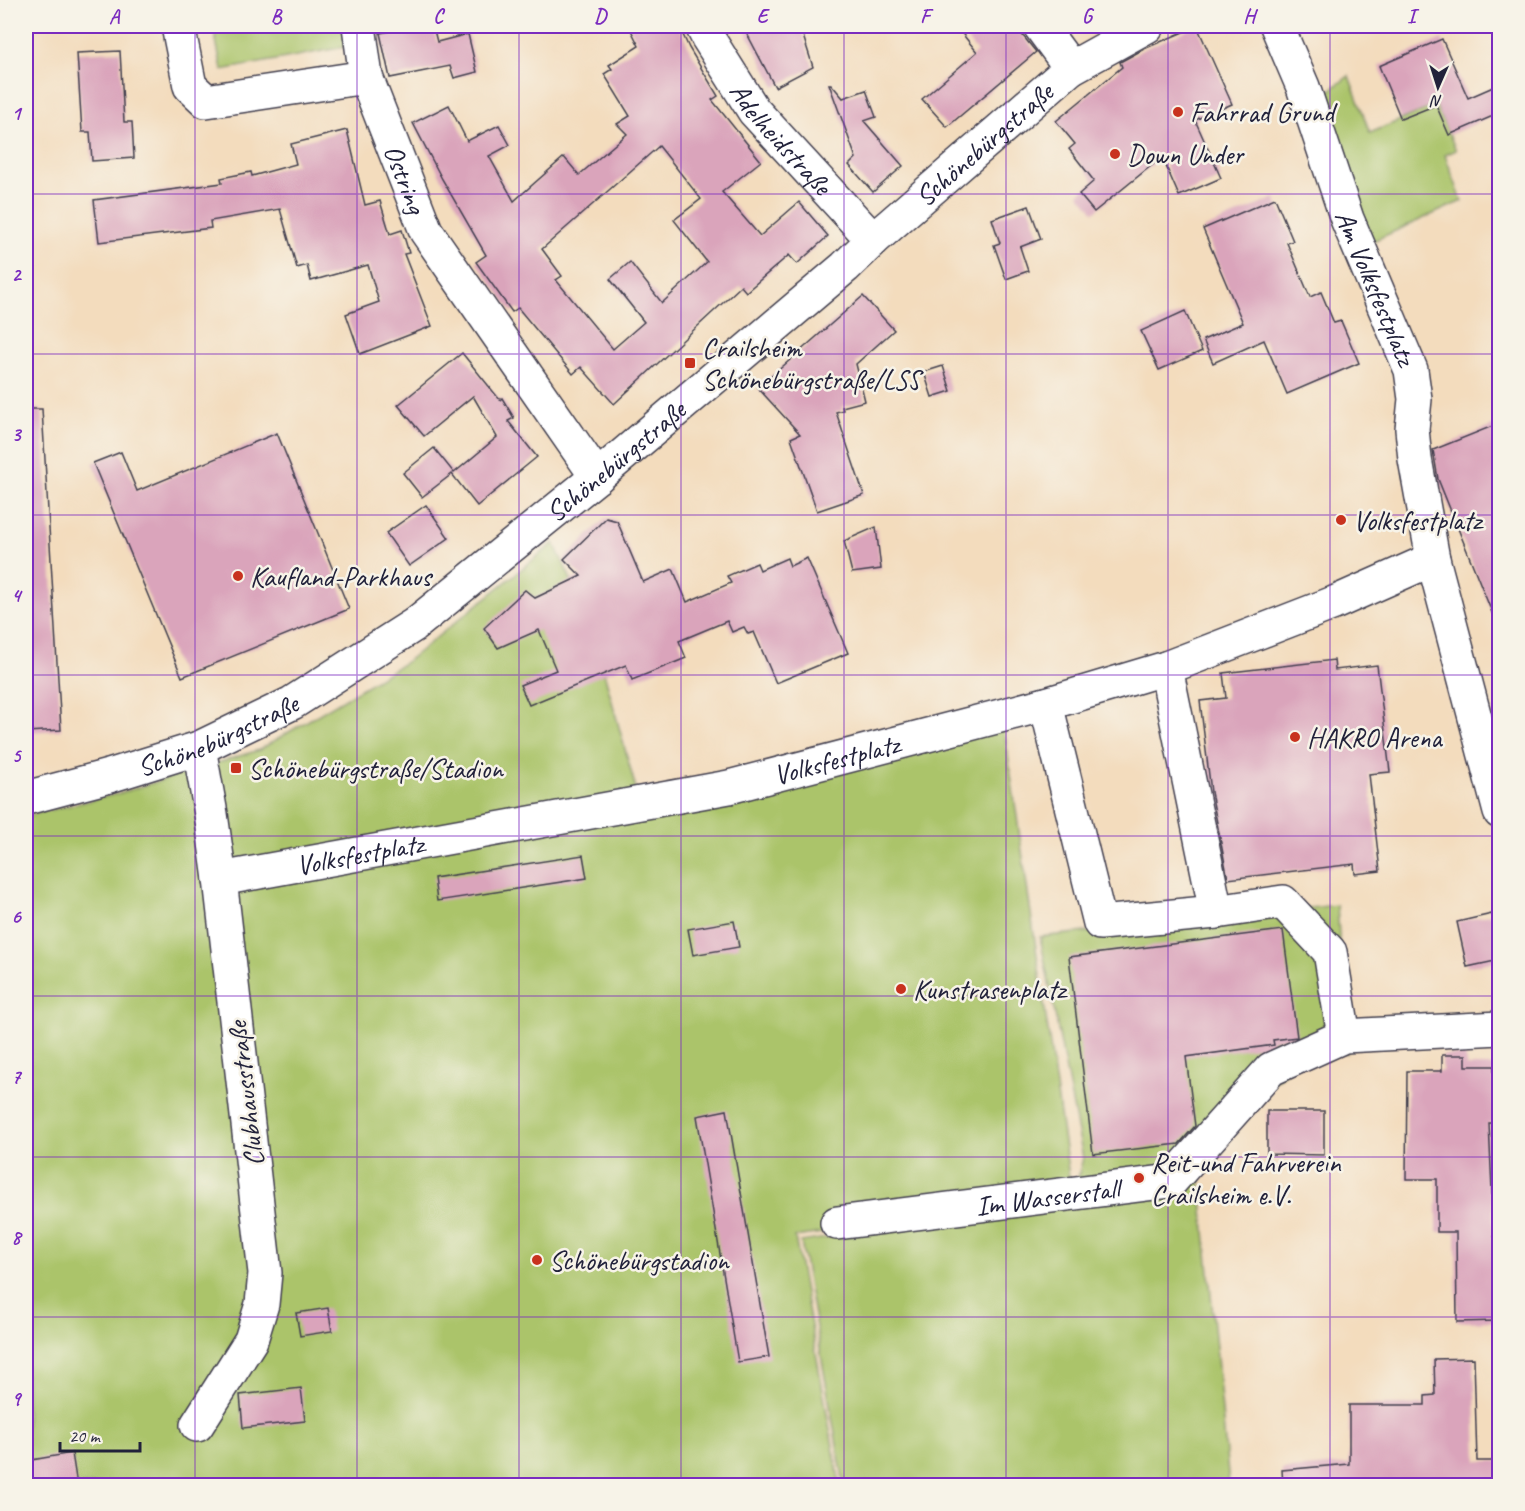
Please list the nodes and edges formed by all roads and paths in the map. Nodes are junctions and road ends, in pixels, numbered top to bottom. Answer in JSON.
{"nodes":[{"id":1,"x":178,"y":26,"type":"edge"},
{"id":2,"x":359,"y":26,"type":"edge"},
{"id":3,"x":702,"y":26,"type":"edge"},
{"id":4,"x":1040,"y":26,"type":"edge"},
{"id":5,"x":1147,"y":26,"type":"edge"},
{"id":6,"x":1276,"y":26,"type":"edge"},
{"id":7,"x":1071,"y":68,"type":"junction"},
{"id":8,"x":366,"y":77,"type":"junction"},
{"id":9,"x":873,"y":240,"type":"junction"},
{"id":10,"x":597,"y":477,"type":"junction"},
{"id":11,"x":1433,"y":559,"type":"junction"},
{"id":12,"x":1166,"y":668,"type":"junction"},
{"id":13,"x":1047,"y":704,"type":"junction"},
{"id":14,"x":199,"y":748,"type":"junction"},
{"id":15,"x":26,"y":798,"type":"edge"},
{"id":16,"x":1500,"y":812,"type":"edge"},
{"id":17,"x":220,"y":879,"type":"junction"},
{"id":18,"x":1216,"y":912,"type":"junction"},
{"id":19,"x":1500,"y":1028,"type":"edge"},
{"id":20,"x":1344,"y":1036,"type":"junction"},
{"id":21,"x":837,"y":1222,"type":"dead end"},
{"id":22,"x":197,"y":1425,"type":"dead end"}],
"edges":[{"from":1,"to":8,"type":"street"},
{"from":2,"to":8,"type":"street","name":"Ostring"},
{"from":3,"to":9,"type":"street","name":"Adelheidstraße"},
{"from":4,"to":7,"type":"street"},
{"from":5,"to":7,"type":"street","name":"Schönebürgstraße"},
{"from":6,"to":11,"type":"street","name":"Am Volksfestplatz"},
{"from":7,"to":9,"type":"street","name":"Schönebürgstraße"},
{"from":8,"to":10,"type":"street","name":"Ostring"},
{"from":9,"to":10,"type":"street","name":"Schönebürgstraße"},
{"from":10,"to":14,"type":"street","name":"Schönebürgstraße"},
{"from":11,"to":12,"type":"street","name":"Volksfestplatz"},
{"from":11,"to":16,"type":"street"},
{"from":12,"to":13,"type":"street","name":"Volksfestplatz"},
{"from":12,"to":18,"type":"street"},
{"from":13,"to":17,"type":"street","name":"Volksfestplatz"},
{"from":13,"to":18,"type":"street"},
{"from":14,"to":15,"type":"street","name":"Schönebürgstraße"},
{"from":14,"to":17,"type":"street","name":"Clubhausstraße"},
{"from":17,"to":22,"type":"street","name":"Clubhausstraße"},
{"from":18,"to":20,"type":"street"},
{"from":19,"to":20,"type":"street","name":"Im Wasserstall"},
{"from":20,"to":21,"type":"street","name":"Im Wasserstall"}]}
